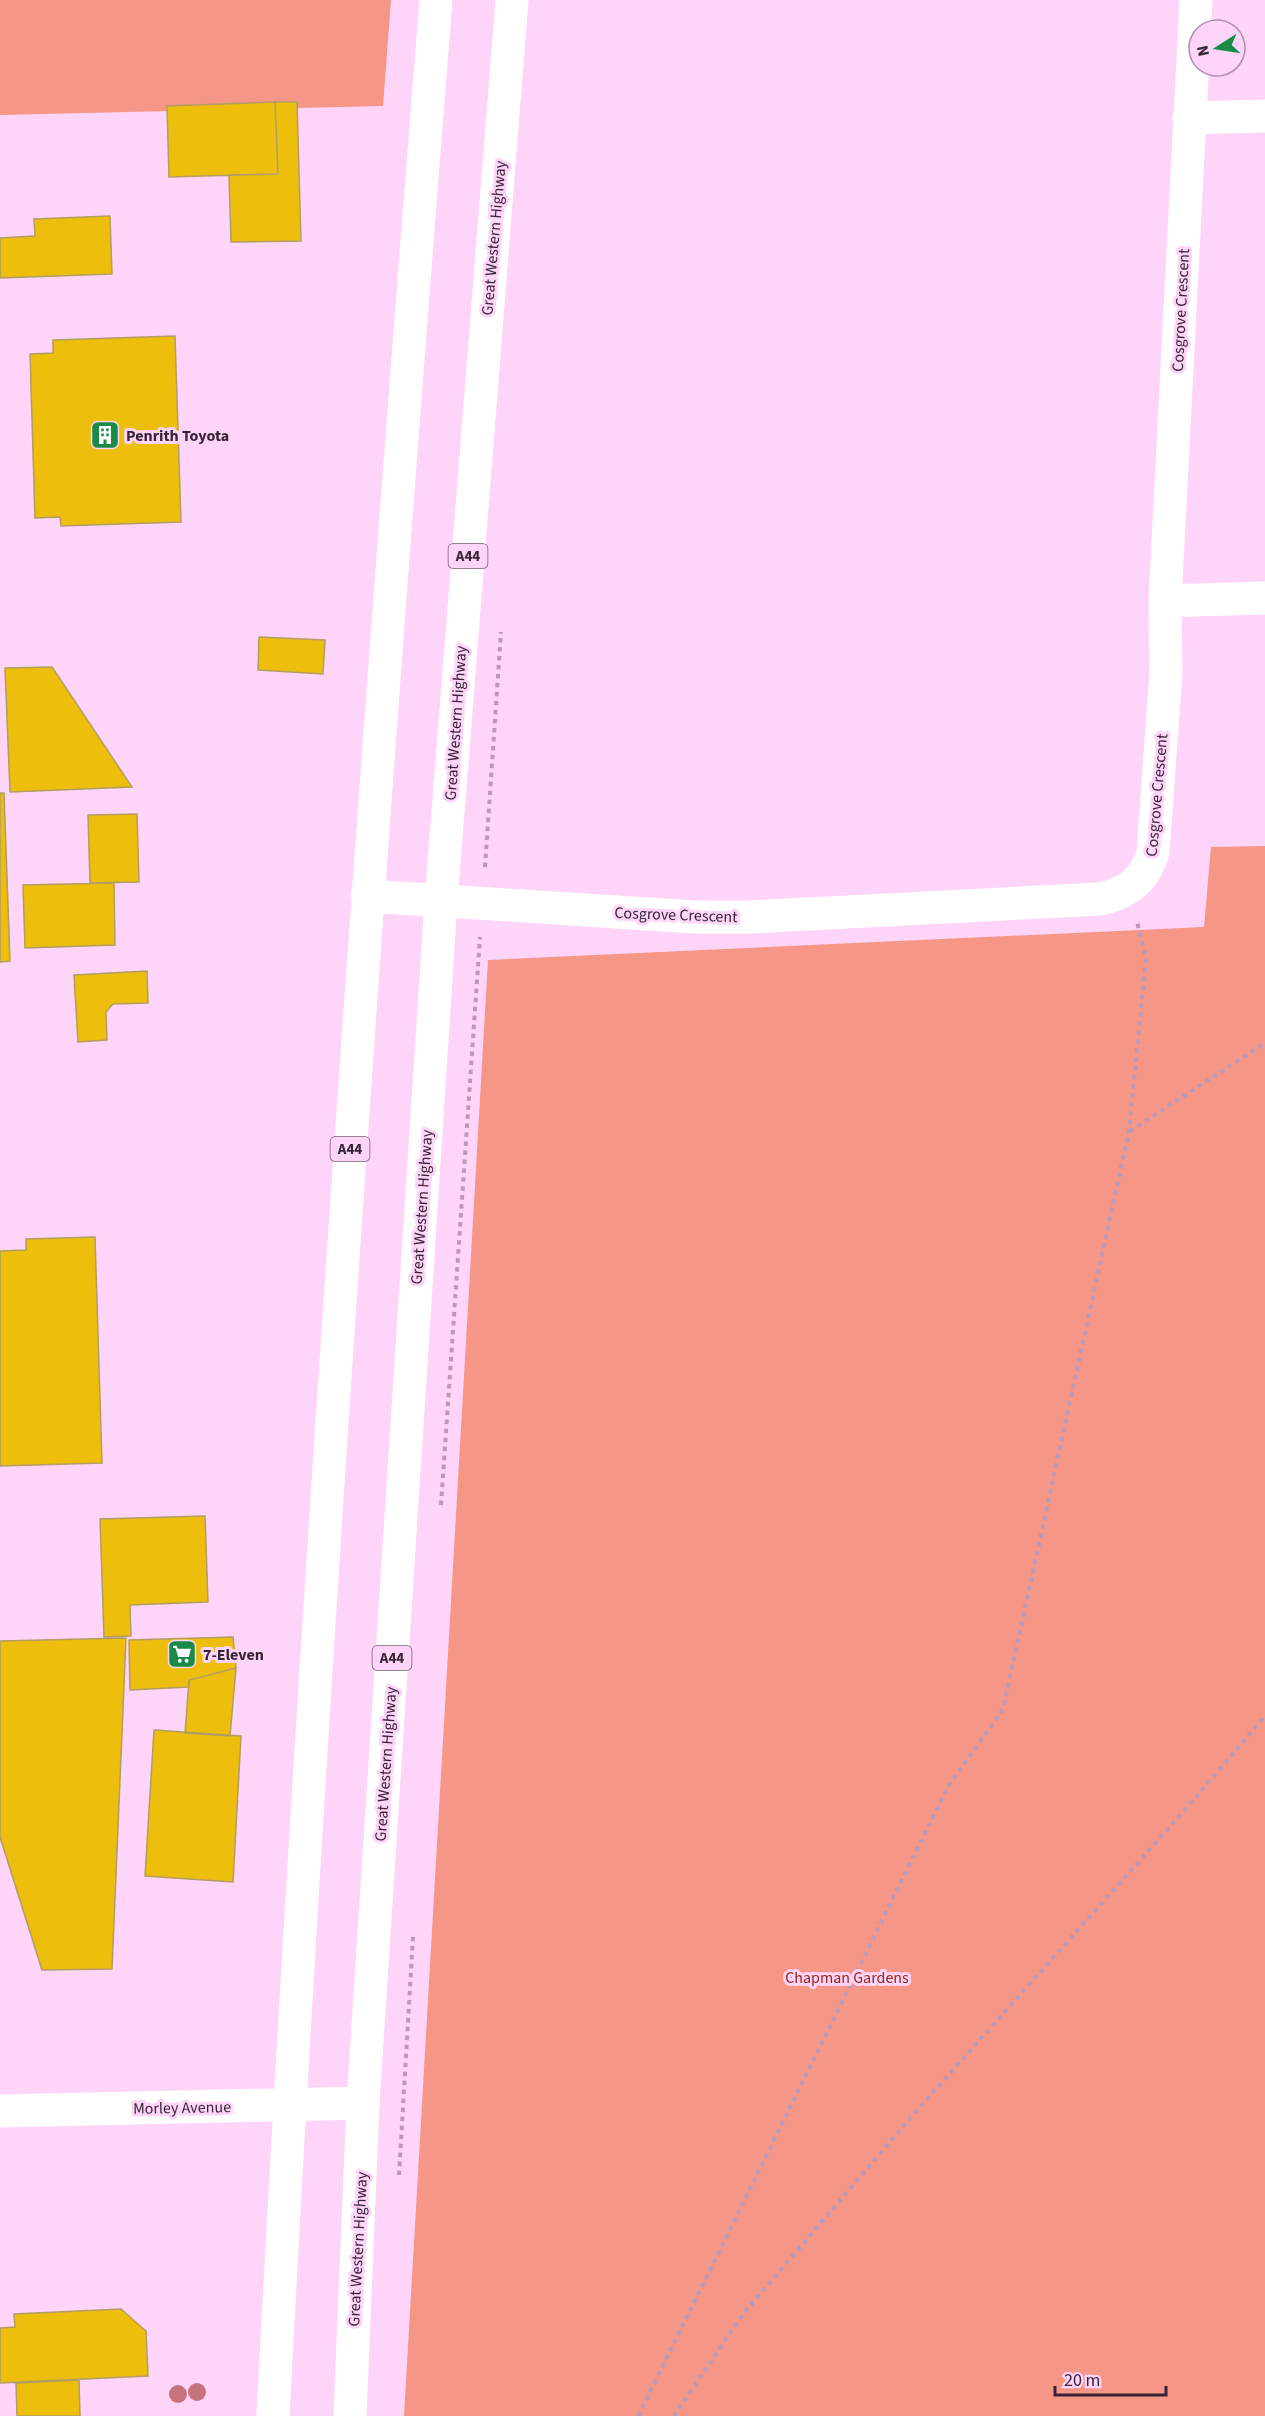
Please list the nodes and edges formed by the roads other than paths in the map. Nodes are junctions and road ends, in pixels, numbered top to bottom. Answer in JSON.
{"nodes":[{"id":1,"x":435,"y":0,"type":"edge"},
{"id":2,"x":512,"y":0,"type":"edge"},
{"id":3,"x":1196,"y":0,"type":"edge"},
{"id":4,"x":1265,"y":116,"type":"edge"},
{"id":5,"x":1189,"y":118,"type":"junction"},
{"id":6,"x":1265,"y":598,"type":"edge"},
{"id":7,"x":1165,"y":601,"type":"junction"},
{"id":8,"x":367,"y":896,"type":"junction"},
{"id":9,"x":441,"y":901,"type":"junction"},
{"id":10,"x":363,"y":2103,"type":"junction"},
{"id":11,"x":289,"y":2104,"type":"junction"},
{"id":12,"x":0,"y":2111,"type":"edge"},
{"id":13,"x":273,"y":2416,"type":"edge"},
{"id":14,"x":350,"y":2416,"type":"edge"}],
"edges":[{"from":1,"to":8,"type":"main road","number":"A44"},
{"from":2,"to":9,"type":"main road","name":"Great Western Highway","number":"A44"},
{"from":3,"to":5,"type":"main road","name":"Cosgrove Crescent"},
{"from":4,"to":5,"type":"main road"},
{"from":5,"to":7,"type":"main road","name":"Cosgrove Crescent"},
{"from":6,"to":7,"type":"main road"},
{"from":7,"to":9,"type":"main road","name":"Cosgrove Crescent"},
{"from":8,"to":9,"type":"main road","name":"Cosgrove Crescent"},
{"from":8,"to":11,"type":"main road","number":"A44"},
{"from":9,"to":10,"type":"main road","name":"Great Western Highway","number":"A44"},
{"from":10,"to":11,"type":"main road","name":"Morley Avenue"},
{"from":10,"to":14,"type":"main road","name":"Great Western Highway","number":"A44"},
{"from":11,"to":12,"type":"main road","name":"Morley Avenue"},
{"from":11,"to":13,"type":"main road","number":"A44"}]}
